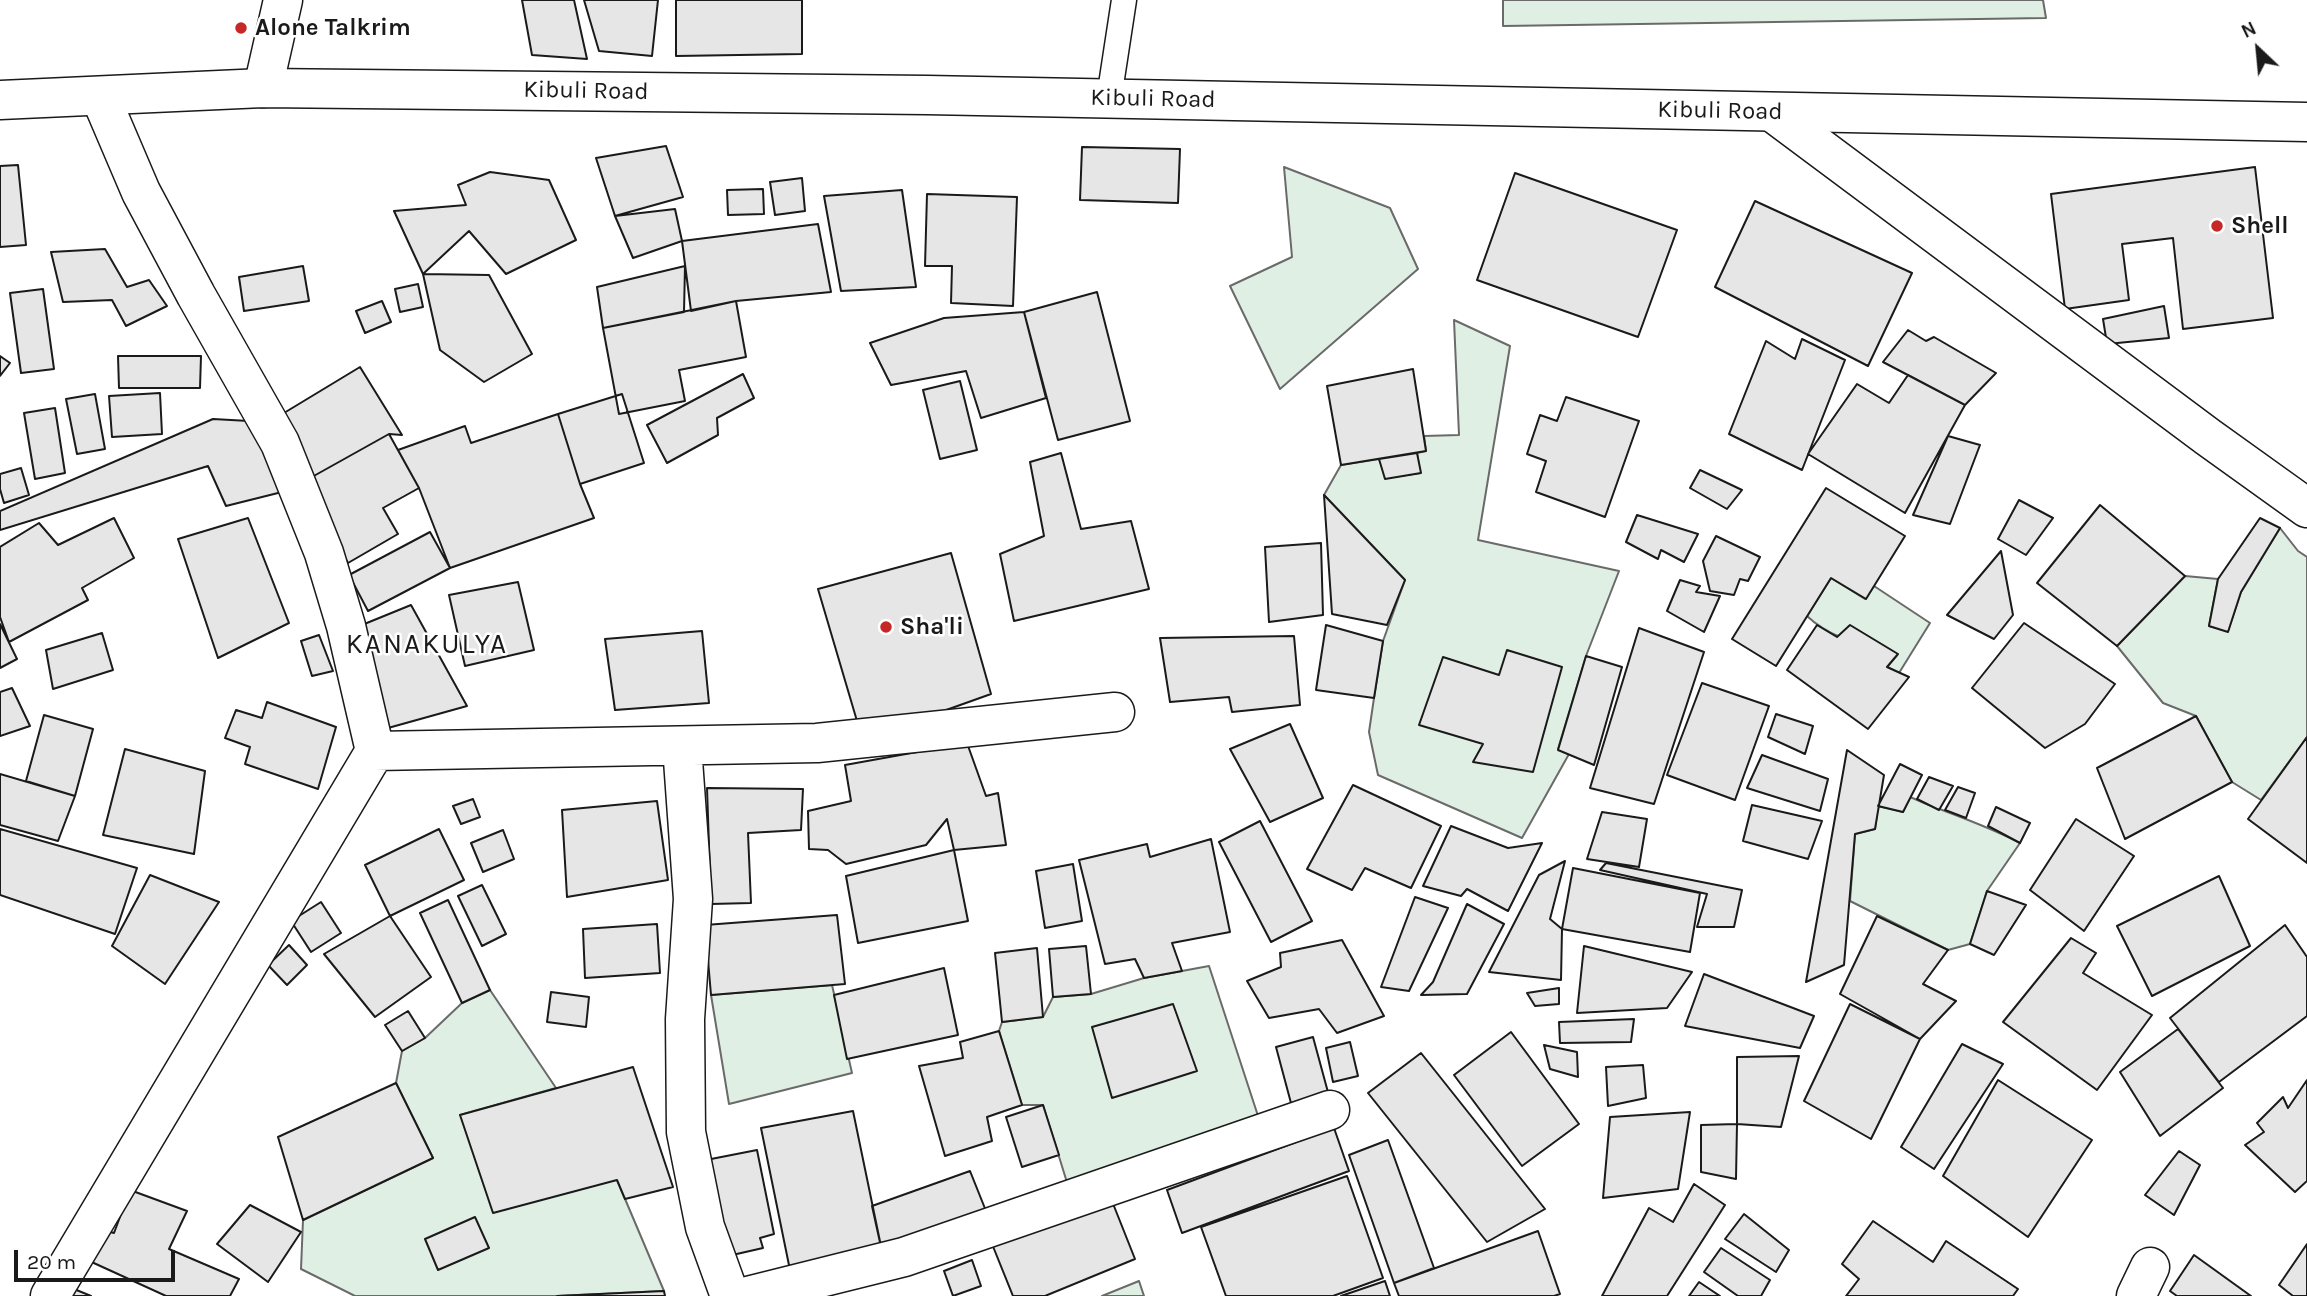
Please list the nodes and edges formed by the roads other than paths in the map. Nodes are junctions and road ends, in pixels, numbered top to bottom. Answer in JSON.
{"nodes":[{"id":1,"x":283,"y":0,"type":"edge"},
{"id":2,"x":1124,"y":0,"type":"edge"},
{"id":3,"x":263,"y":88,"type":"junction"},
{"id":4,"x":100,"y":96,"type":"junction"},
{"id":5,"x":1110,"y":99,"type":"junction"},
{"id":6,"x":0,"y":100,"type":"edge"},
{"id":7,"x":1772,"y":112,"type":"junction"},
{"id":8,"x":2307,"y":122,"type":"edge"},
{"id":9,"x":2307,"y":508,"type":"edge"},
{"id":10,"x":1115,"y":712,"type":"dead end"},
{"id":11,"x":682,"y":746,"type":"junction"},
{"id":12,"x":375,"y":751,"type":"junction"},
{"id":13,"x":1330,"y":1110,"type":"dead end"},
{"id":14,"x":50,"y":1296,"type":"edge"},
{"id":15,"x":730,"y":1296,"type":"edge"},
{"id":16,"x":748,"y":1296,"type":"edge"}],
"edges":[{"from":1,"to":3,"type":"street"},
{"from":2,"to":5,"type":"lane"},
{"from":3,"to":4,"type":"street","name":"Kibuli Road"},
{"from":3,"to":5,"type":"street","name":"Kibuli Road"},
{"from":4,"to":6,"type":"street","name":"Kibuli Road"},
{"from":4,"to":12,"type":"street"},
{"from":5,"to":7,"type":"street","name":"Kibuli Road"},
{"from":7,"to":8,"type":"street","name":"Kibuli Road"},
{"from":7,"to":9,"type":"street"},
{"from":10,"to":11,"type":"street"},
{"from":11,"to":12,"type":"street"},
{"from":11,"to":15,"type":"street"},
{"from":12,"to":14,"type":"street"},
{"from":13,"to":16,"type":"street"}]}
